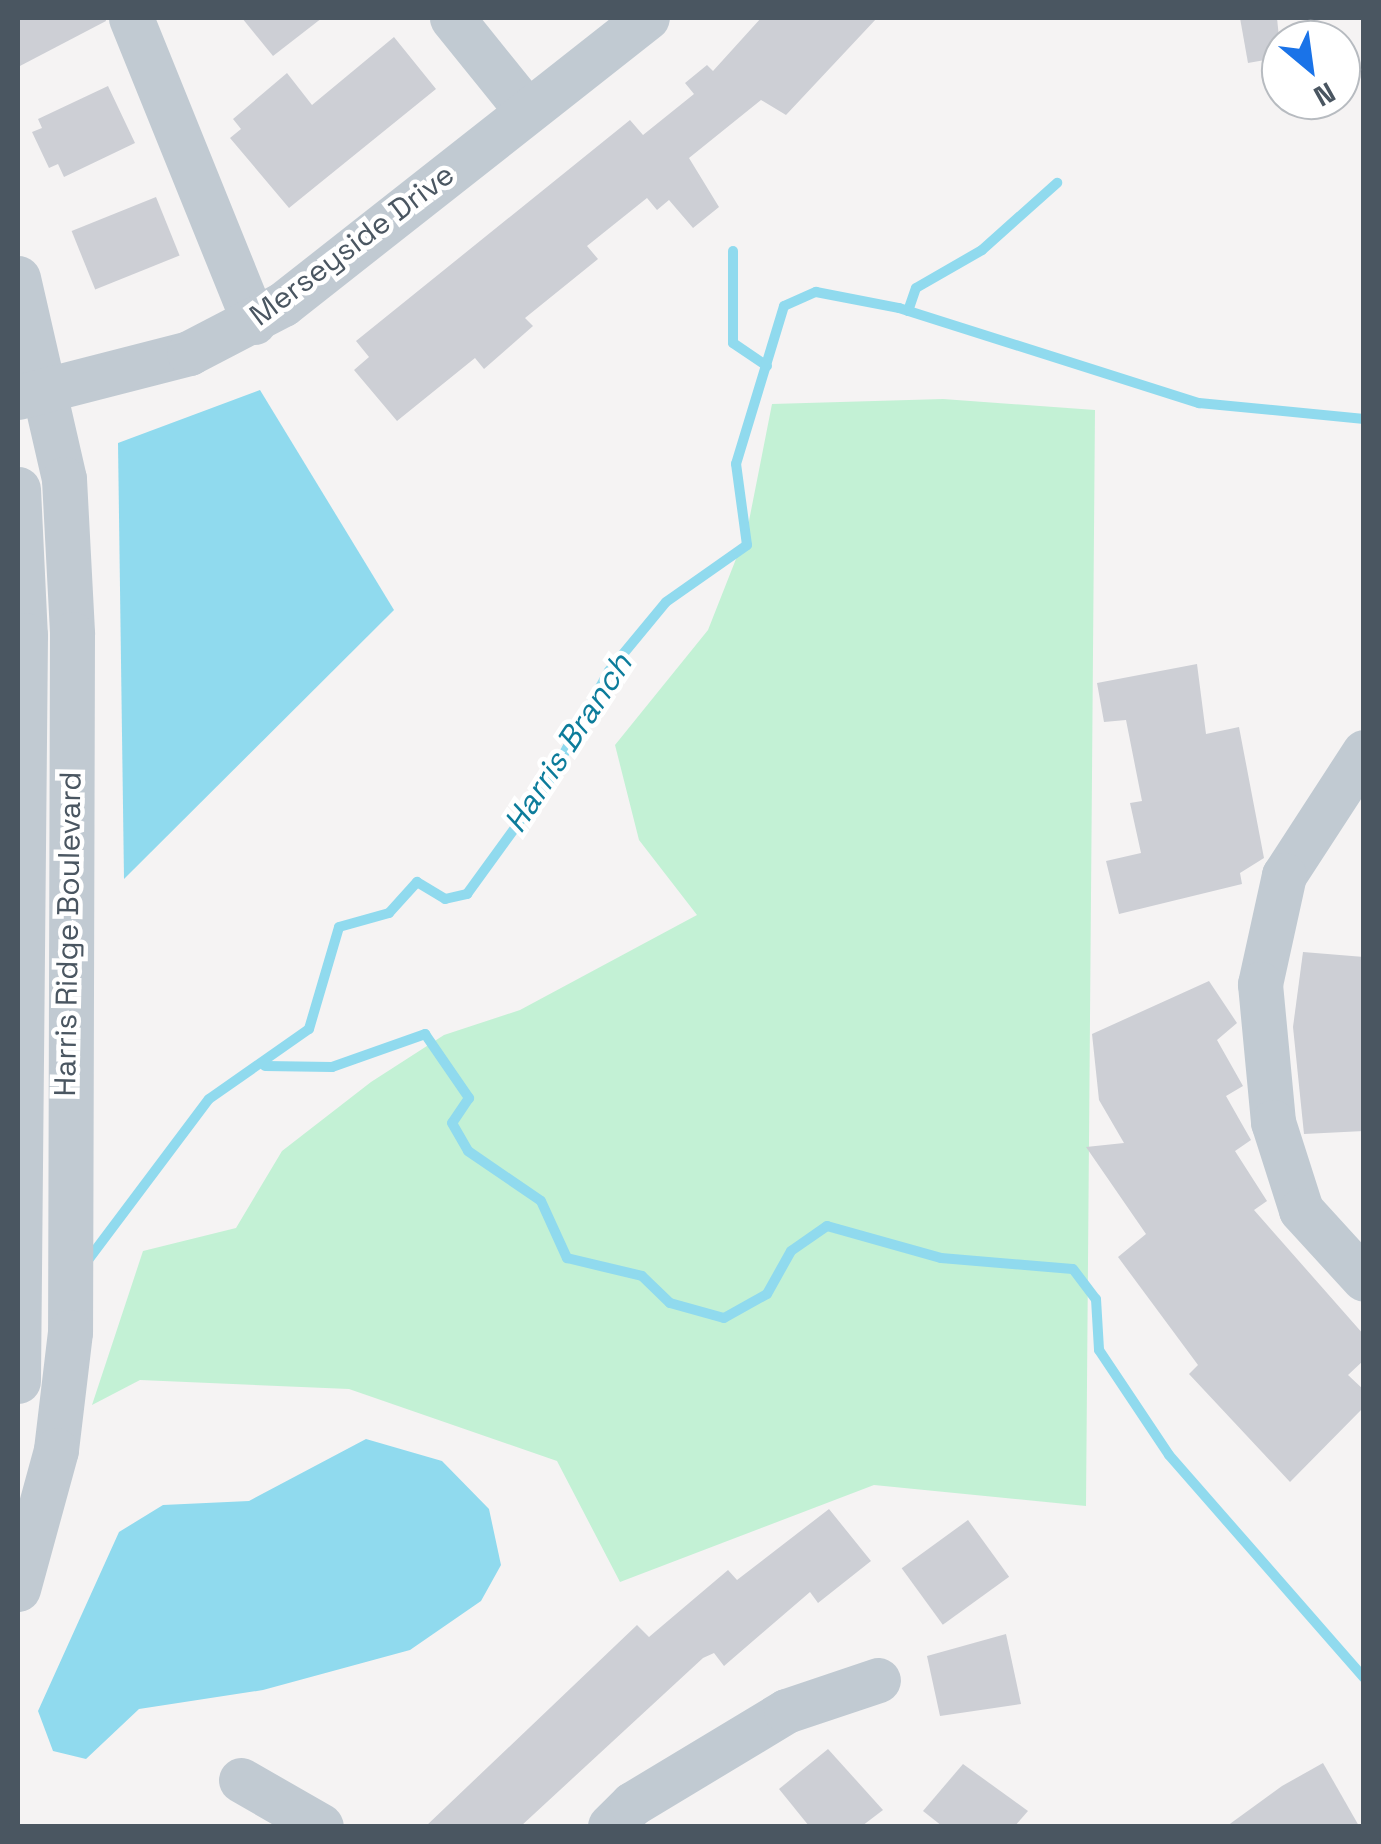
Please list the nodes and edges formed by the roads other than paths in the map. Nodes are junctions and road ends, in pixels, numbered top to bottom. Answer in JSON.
{"nodes":[{"id":1,"x":131,"y":18,"type":"edge"},
{"id":2,"x":452,"y":18,"type":"edge"},
{"id":3,"x":647,"y":18,"type":"edge"},
{"id":4,"x":527,"y":111,"type":"junction"},
{"id":5,"x":18,"y":278,"type":"edge"},
{"id":6,"x":254,"y":322,"type":"junction"},
{"id":7,"x":33,"y":393,"type":"edge"},
{"id":8,"x":18,"y":489,"type":"edge"},
{"id":9,"x":1364,"y":752,"type":"edge"},
{"id":10,"x":20,"y":841,"type":"edge"},
{"id":11,"x":44,"y":1120,"type":"junction"},
{"id":12,"x":1358,"y":1261,"type":"edge"},
{"id":13,"x":18,"y":1381,"type":"edge"},
{"id":14,"x":18,"y":1589,"type":"edge"},
{"id":15,"x":878,"y":1680,"type":"dead end"},
{"id":16,"x":241,"y":1780,"type":"dead end"},
{"id":17,"x":320,"y":1826,"type":"edge"},
{"id":18,"x":610,"y":1826,"type":"edge"}],
"edges":[{"from":1,"to":6,"type":"street"},
{"from":2,"to":4,"type":"street"},
{"from":3,"to":4,"type":"street","name":"Merseyside Drive"},
{"from":4,"to":6,"type":"street","name":"Merseyside Drive"},
{"from":5,"to":7,"type":"street","name":"Harris Ridge Boulevard"},
{"from":6,"to":7,"type":"street","name":"Merseyside Drive"},
{"from":7,"to":11,"type":"street","name":"Harris Ridge Boulevard"},
{"from":8,"to":10,"type":"street","name":"Harris Ridge Boulevard"},
{"from":9,"to":12,"type":"street"},
{"from":10,"to":11,"type":"street","name":"Harris Ridge Boulevard"},
{"from":11,"to":13,"type":"street","name":"Harris Ridge Boulevard"},
{"from":11,"to":14,"type":"street","name":"Harris Ridge Boulevard"},
{"from":15,"to":18,"type":"street"},
{"from":16,"to":17,"type":"street"}]}
